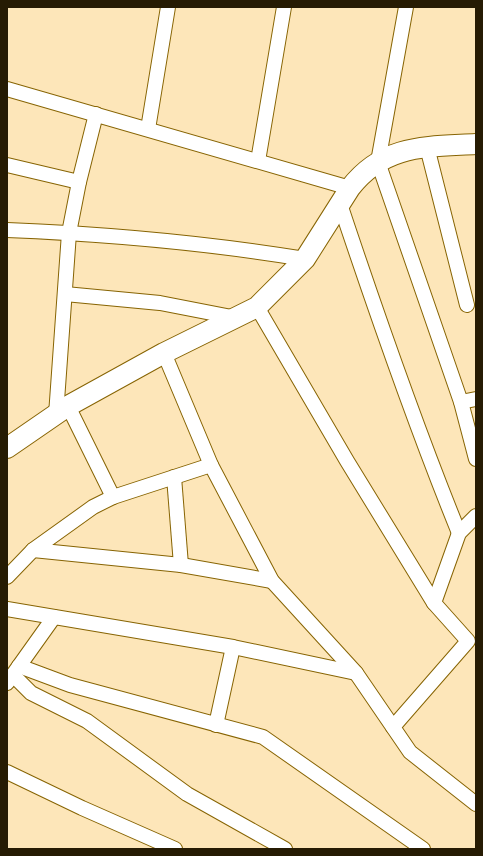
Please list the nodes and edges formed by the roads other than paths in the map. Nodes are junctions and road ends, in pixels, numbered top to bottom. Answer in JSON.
{"nodes":[{"id":1,"x":168,"y":7,"type":"edge"},
{"id":2,"x":284,"y":7,"type":"edge"},
{"id":3,"x":406,"y":7,"type":"edge"},
{"id":4,"x":7,"y":88,"type":"edge"},
{"id":5,"x":96,"y":114,"type":"junction"},
{"id":6,"x":148,"y":129,"type":"junction"},
{"id":7,"x":476,"y":144,"type":"edge"},
{"id":8,"x":427,"y":147,"type":"junction"},
{"id":9,"x":258,"y":161,"type":"junction"},
{"id":10,"x":378,"y":162,"type":"junction"},
{"id":11,"x":7,"y":165,"type":"edge"},
{"id":12,"x":79,"y":182,"type":"junction"},
{"id":13,"x":345,"y":196,"type":"junction"},
{"id":14,"x":7,"y":230,"type":"edge"},
{"id":15,"x":69,"y":233,"type":"junction"},
{"id":16,"x":305,"y":259,"type":"junction"},
{"id":17,"x":65,"y":294,"type":"junction"},
{"id":18,"x":467,"y":305,"type":"dead end"},
{"id":19,"x":257,"y":307,"type":"junction"},
{"id":20,"x":237,"y":318,"type":"junction"},
{"id":21,"x":164,"y":353,"type":"junction"},
{"id":22,"x":476,"y":399,"type":"edge"},
{"id":23,"x":461,"y":402,"type":"junction"},
{"id":24,"x":62,"y":410,"type":"junction"},
{"id":25,"x":7,"y":448,"type":"edge"},
{"id":26,"x":476,"y":459,"type":"edge"},
{"id":27,"x":211,"y":465,"type":"junction"},
{"id":28,"x":174,"y":477,"type":"junction"},
{"id":29,"x":112,"y":497,"type":"junction"},
{"id":30,"x":476,"y":516,"type":"edge"},
{"id":31,"x":459,"y":533,"type":"junction"},
{"id":32,"x":33,"y":550,"type":"junction"},
{"id":33,"x":181,"y":565,"type":"junction"},
{"id":34,"x":7,"y":577,"type":"edge"},
{"id":35,"x":272,"y":581,"type":"junction"},
{"id":36,"x":434,"y":603,"type":"junction"},
{"id":37,"x":7,"y":609,"type":"edge"},
{"id":38,"x":54,"y":617,"type":"junction"},
{"id":39,"x":233,"y":647,"type":"junction"},
{"id":40,"x":356,"y":674,"type":"junction"},
{"id":41,"x":13,"y":675,"type":"edge"},
{"id":42,"x":216,"y":725,"type":"junction"},
{"id":43,"x":393,"y":727,"type":"junction"},
{"id":44,"x":7,"y":772,"type":"edge"},
{"id":45,"x":476,"y":804,"type":"edge"},
{"id":46,"x":176,"y":849,"type":"edge"},
{"id":47,"x":285,"y":849,"type":"edge"},
{"id":48,"x":423,"y":849,"type":"edge"}],
"edges":[{"from":1,"to":6,"type":"street"},
{"from":2,"to":9,"type":"street"},
{"from":3,"to":10,"type":"street"},
{"from":4,"to":5,"type":"street"},
{"from":5,"to":6,"type":"street"},
{"from":5,"to":12,"type":"street"},
{"from":6,"to":9,"type":"street"},
{"from":7,"to":8,"type":"street"},
{"from":8,"to":10,"type":"street"},
{"from":8,"to":18,"type":"street"},
{"from":9,"to":13,"type":"street"},
{"from":10,"to":13,"type":"street"},
{"from":10,"to":23,"type":"street"},
{"from":11,"to":12,"type":"street"},
{"from":12,"to":15,"type":"street"},
{"from":13,"to":16,"type":"street"},
{"from":13,"to":31,"type":"street"},
{"from":14,"to":15,"type":"street"},
{"from":15,"to":16,"type":"street"},
{"from":15,"to":17,"type":"street"},
{"from":16,"to":19,"type":"street"},
{"from":17,"to":20,"type":"street"},
{"from":17,"to":24,"type":"street"},
{"from":19,"to":20,"type":"street"},
{"from":19,"to":36,"type":"street"},
{"from":20,"to":21,"type":"street"},
{"from":21,"to":24,"type":"street"},
{"from":21,"to":27,"type":"street"},
{"from":22,"to":23,"type":"street"},
{"from":23,"to":26,"type":"street"},
{"from":24,"to":25,"type":"street"},
{"from":24,"to":29,"type":"street"},
{"from":27,"to":28,"type":"street"},
{"from":27,"to":35,"type":"street"},
{"from":28,"to":29,"type":"street"},
{"from":28,"to":33,"type":"street"},
{"from":29,"to":32,"type":"street"},
{"from":30,"to":31,"type":"street"},
{"from":31,"to":36,"type":"street"},
{"from":32,"to":33,"type":"street"},
{"from":32,"to":34,"type":"street"},
{"from":33,"to":35,"type":"street"},
{"from":35,"to":40,"type":"street"},
{"from":36,"to":43,"type":"street"},
{"from":37,"to":38,"type":"street"},
{"from":38,"to":39,"type":"street"},
{"from":38,"to":41,"type":"street"},
{"from":39,"to":40,"type":"street"},
{"from":39,"to":42,"type":"street"},
{"from":40,"to":43,"type":"street"},
{"from":41,"to":42,"type":"street"},
{"from":41,"to":47,"type":"street"},
{"from":42,"to":48,"type":"street"},
{"from":43,"to":45,"type":"street"},
{"from":44,"to":46,"type":"street"}]}
